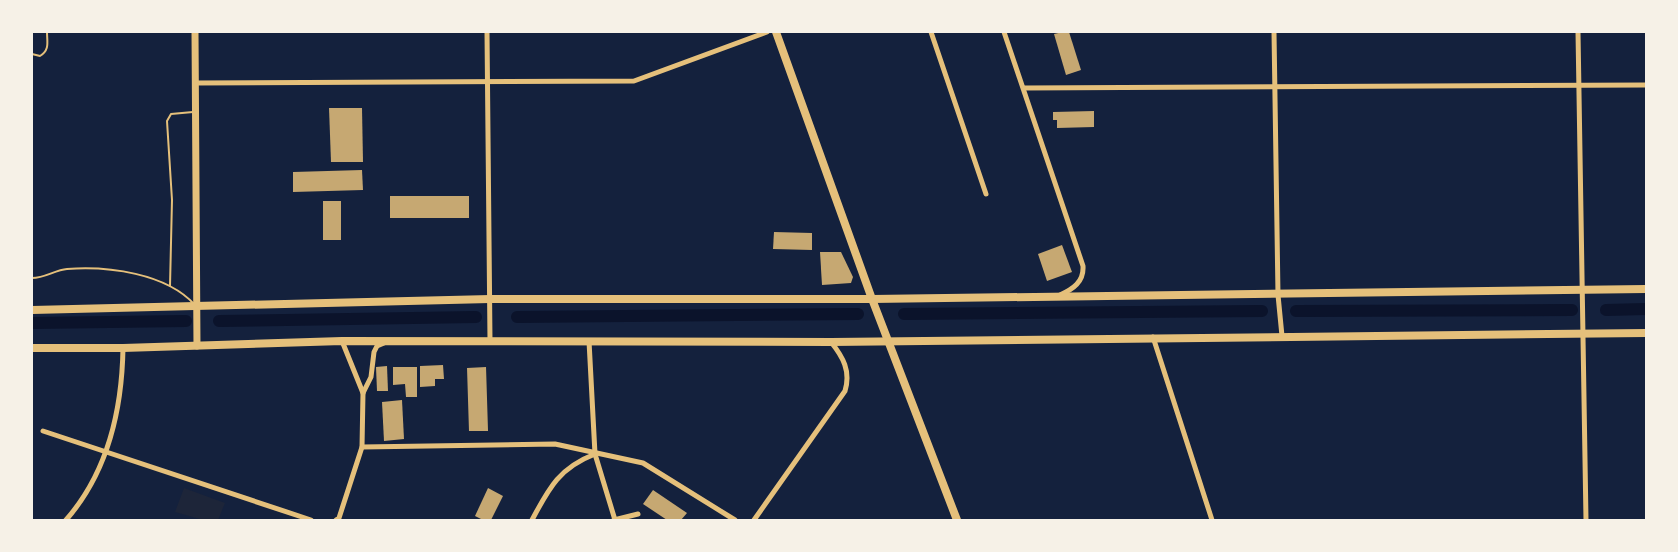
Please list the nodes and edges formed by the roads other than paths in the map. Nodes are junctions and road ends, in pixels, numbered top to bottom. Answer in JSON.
{"nodes":[{"id":1,"x":47,"y":32,"type":"edge"},
{"id":2,"x":195,"y":32,"type":"edge"},
{"id":3,"x":487,"y":32,"type":"edge"},
{"id":4,"x":767,"y":32,"type":"edge"},
{"id":5,"x":776,"y":32,"type":"edge"},
{"id":6,"x":931,"y":32,"type":"edge"},
{"id":7,"x":1004,"y":32,"type":"edge"},
{"id":8,"x":1274,"y":32,"type":"edge"},
{"id":9,"x":1578,"y":32,"type":"edge"},
{"id":10,"x":32,"y":54,"type":"edge"},
{"id":11,"x":196,"y":83,"type":"junction"},
{"id":12,"x":487,"y":84,"type":"junction"},
{"id":13,"x":1577,"y":85,"type":"junction"},
{"id":14,"x":1647,"y":85,"type":"edge"},
{"id":15,"x":1274,"y":87,"type":"junction"},
{"id":16,"x":1024,"y":88,"type":"junction"},
{"id":17,"x":196,"y":112,"type":"junction"},
{"id":18,"x":986,"y":194,"type":"dead end"},
{"id":19,"x":32,"y":278,"type":"edge"},
{"id":20,"x":170,"y":286,"type":"junction"},
{"id":21,"x":1581,"y":290,"type":"junction"},
{"id":22,"x":1647,"y":290,"type":"edge"},
{"id":23,"x":1060,"y":295,"type":"junction"},
{"id":24,"x":1278,"y":295,"type":"junction"},
{"id":25,"x":490,"y":299,"type":"junction"},
{"id":26,"x":872,"y":299,"type":"junction"},
{"id":27,"x":197,"y":307,"type":"junction"},
{"id":28,"x":32,"y":310,"type":"edge"},
{"id":29,"x":1647,"y":333,"type":"edge"},
{"id":30,"x":1581,"y":334,"type":"junction"},
{"id":31,"x":1282,"y":336,"type":"junction"},
{"id":32,"x":1153,"y":338,"type":"junction"},
{"id":33,"x":589,"y":340,"type":"junction"},
{"id":34,"x":889,"y":340,"type":"junction"},
{"id":35,"x":342,"y":341,"type":"junction"},
{"id":36,"x":389,"y":341,"type":"junction"},
{"id":37,"x":490,"y":341,"type":"junction"},
{"id":38,"x":831,"y":342,"type":"junction"},
{"id":39,"x":197,"y":346,"type":"junction"},
{"id":40,"x":32,"y":348,"type":"edge"},
{"id":41,"x":123,"y":348,"type":"junction"},
{"id":42,"x":363,"y":393,"type":"junction"},
{"id":43,"x":42,"y":431,"type":"dead end"},
{"id":44,"x":362,"y":447,"type":"junction"},
{"id":45,"x":106,"y":453,"type":"junction"},
{"id":46,"x":595,"y":454,"type":"junction"},
{"id":47,"x":638,"y":514,"type":"dead end"},
{"id":48,"x":66,"y":520,"type":"edge"},
{"id":49,"x":310,"y":520,"type":"edge"},
{"id":50,"x":340,"y":520,"type":"edge"},
{"id":51,"x":532,"y":520,"type":"edge"},
{"id":52,"x":614,"y":520,"type":"edge"},
{"id":53,"x":735,"y":520,"type":"edge"},
{"id":54,"x":754,"y":520,"type":"edge"},
{"id":55,"x":957,"y":520,"type":"edge"},
{"id":56,"x":1212,"y":520,"type":"edge"},
{"id":57,"x":1586,"y":520,"type":"edge"}],
"edges":[{"from":1,"to":10,"type":"lane"},
{"from":2,"to":11,"type":"street"},
{"from":3,"to":12,"type":"street"},
{"from":4,"to":12,"type":"street"},
{"from":5,"to":26,"type":"main road"},
{"from":6,"to":18,"type":"street"},
{"from":7,"to":16,"type":"street"},
{"from":8,"to":15,"type":"street"},
{"from":9,"to":13,"type":"street"},
{"from":11,"to":12,"type":"street"},
{"from":11,"to":17,"type":"street"},
{"from":12,"to":25,"type":"street"},
{"from":13,"to":14,"type":"street"},
{"from":13,"to":15,"type":"street"},
{"from":13,"to":21,"type":"street"},
{"from":15,"to":16,"type":"street"},
{"from":15,"to":24,"type":"street"},
{"from":16,"to":23,"type":"street"},
{"from":17,"to":20,"type":"lane"},
{"from":17,"to":27,"type":"street"},
{"from":19,"to":20,"type":"lane"},
{"from":20,"to":27,"type":"lane"},
{"from":21,"to":22,"type":"main road"},
{"from":21,"to":24,"type":"main road"},
{"from":21,"to":30,"type":"street"},
{"from":23,"to":24,"type":"main road"},
{"from":23,"to":26,"type":"main road"},
{"from":24,"to":31,"type":"street"},
{"from":25,"to":26,"type":"main road"},
{"from":25,"to":27,"type":"main road"},
{"from":25,"to":37,"type":"street"},
{"from":26,"to":34,"type":"main road"},
{"from":27,"to":28,"type":"main road"},
{"from":27,"to":39,"type":"street"},
{"from":29,"to":30,"type":"main road"},
{"from":30,"to":31,"type":"main road"},
{"from":30,"to":57,"type":"street"},
{"from":31,"to":32,"type":"main road"},
{"from":32,"to":34,"type":"main road"},
{"from":32,"to":56,"type":"street"},
{"from":33,"to":37,"type":"main road"},
{"from":33,"to":38,"type":"main road"},
{"from":33,"to":46,"type":"street"},
{"from":34,"to":38,"type":"main road"},
{"from":34,"to":55,"type":"main road"},
{"from":35,"to":36,"type":"main road"},
{"from":35,"to":39,"type":"main road"},
{"from":35,"to":42,"type":"street"},
{"from":36,"to":37,"type":"main road"},
{"from":36,"to":42,"type":"street"},
{"from":38,"to":54,"type":"street"},
{"from":39,"to":41,"type":"main road"},
{"from":40,"to":41,"type":"main road"},
{"from":41,"to":45,"type":"street"},
{"from":42,"to":44,"type":"street"},
{"from":43,"to":45,"type":"street"},
{"from":44,"to":46,"type":"street"},
{"from":44,"to":50,"type":"street"},
{"from":45,"to":48,"type":"street"},
{"from":45,"to":49,"type":"street"},
{"from":46,"to":51,"type":"street"},
{"from":46,"to":52,"type":"street"},
{"from":46,"to":53,"type":"street"},
{"from":47,"to":52,"type":"street"}]}
